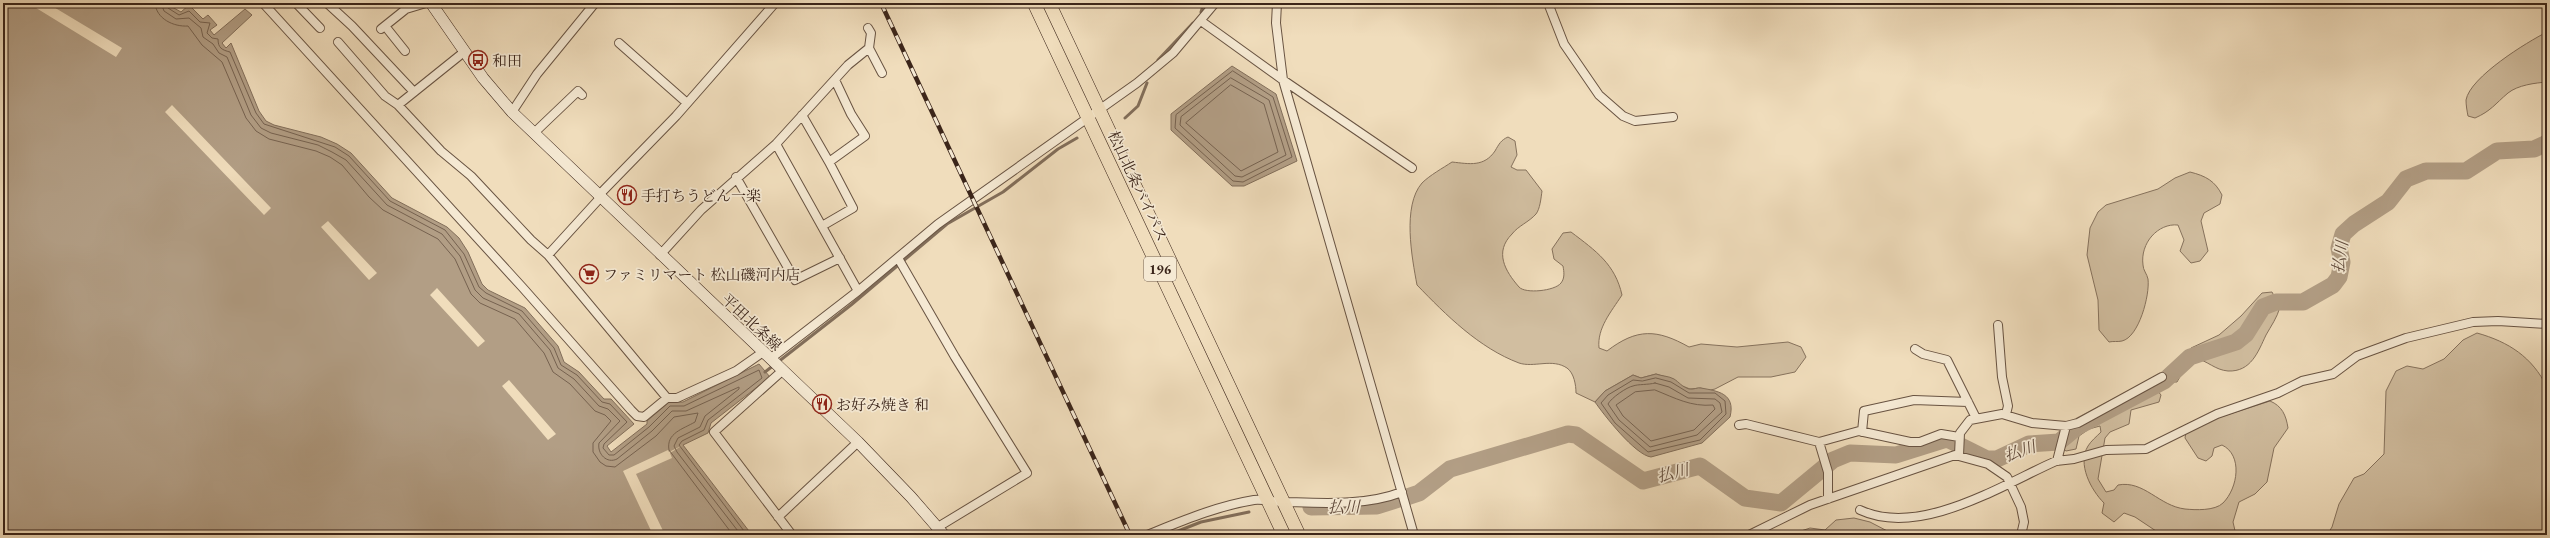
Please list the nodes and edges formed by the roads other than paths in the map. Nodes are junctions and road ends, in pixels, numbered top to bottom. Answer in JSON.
{"nodes":[{"id":1,"x":263,"y":3,"type":"edge"},
{"id":2,"x":296,"y":3,"type":"edge"},
{"id":3,"x":327,"y":3,"type":"edge"},
{"id":4,"x":426,"y":3,"type":"edge"},
{"id":5,"x":431,"y":3,"type":"edge"},
{"id":6,"x":595,"y":3,"type":"edge"},
{"id":7,"x":774,"y":3,"type":"edge"},
{"id":8,"x":1034,"y":3,"type":"edge"},
{"id":9,"x":1049,"y":3,"type":"edge"},
{"id":10,"x":1215,"y":3,"type":"edge"},
{"id":11,"x":1277,"y":3,"type":"edge"},
{"id":12,"x":1548,"y":3,"type":"edge"},
{"id":13,"x":1201,"y":21,"type":"junction"},
{"id":14,"x":320,"y":28,"type":"dead end"},
{"id":15,"x":868,"y":28,"type":"dead end"},
{"id":16,"x":338,"y":42,"type":"dead end"},
{"id":17,"x":620,"y":43,"type":"dead end"},
{"id":18,"x":869,"y":48,"type":"junction"},
{"id":19,"x":405,"y":51,"type":"dead end"},
{"id":20,"x":464,"y":52,"type":"junction"},
{"id":21,"x":882,"y":73,"type":"dead end"},
{"id":22,"x":835,"y":80,"type":"junction"},
{"id":23,"x":1283,"y":80,"type":"junction"},
{"id":24,"x":414,"y":92,"type":"junction"},
{"id":25,"x":582,"y":95,"type":"dead end"},
{"id":26,"x":687,"y":103,"type":"junction"},
{"id":27,"x":398,"y":105,"type":"junction"},
{"id":28,"x":512,"y":112,"type":"junction"},
{"id":29,"x":1093,"y":113,"type":"junction"},
{"id":30,"x":802,"y":115,"type":"junction"},
{"id":31,"x":1672,"y":117,"type":"dead end"},
{"id":32,"x":534,"y":134,"type":"junction"},
{"id":33,"x":776,"y":144,"type":"junction"},
{"id":34,"x":829,"y":162,"type":"junction"},
{"id":35,"x":1412,"y":168,"type":"dead end"},
{"id":36,"x":736,"y":178,"type":"junction"},
{"id":37,"x":599,"y":197,"type":"junction"},
{"id":38,"x":822,"y":226,"type":"junction"},
{"id":39,"x":660,"y":255,"type":"junction"},
{"id":40,"x":548,"y":256,"type":"junction"},
{"id":41,"x":840,"y":258,"type":"junction"},
{"id":42,"x":900,"y":261,"type":"junction"},
{"id":43,"x":858,"y":291,"type":"junction"},
{"id":44,"x":1998,"y":324,"type":"dead end"},
{"id":45,"x":2547,"y":324,"type":"edge"},
{"id":46,"x":1915,"y":349,"type":"dead end"},
{"id":47,"x":773,"y":362,"type":"junction"},
{"id":48,"x":2162,"y":377,"type":"dead end"},
{"id":49,"x":667,"y":398,"type":"junction"},
{"id":50,"x":1968,"y":402,"type":"junction"},
{"id":51,"x":2006,"y":414,"type":"junction"},
{"id":52,"x":1976,"y":418,"type":"junction"},
{"id":53,"x":1739,"y":425,"type":"dead end"},
{"id":54,"x":2066,"y":426,"type":"junction"},
{"id":55,"x":1862,"y":432,"type":"junction"},
{"id":56,"x":1958,"y":440,"type":"junction"},
{"id":57,"x":858,"y":442,"type":"junction"},
{"id":58,"x":1819,"y":442,"type":"junction"},
{"id":59,"x":1959,"y":455,"type":"junction"},
{"id":60,"x":2057,"y":461,"type":"junction"},
{"id":61,"x":2011,"y":484,"type":"junction"},
{"id":62,"x":1402,"y":492,"type":"junction"},
{"id":63,"x":1828,"y":499,"type":"junction"},
{"id":64,"x":1269,"y":501,"type":"junction"},
{"id":65,"x":1283,"y":502,"type":"junction"},
{"id":66,"x":1860,"y":510,"type":"dead end"},
{"id":67,"x":778,"y":517,"type":"junction"},
{"id":68,"x":941,"y":531,"type":"edge"},
{"id":69,"x":792,"y":535,"type":"edge"},
{"id":70,"x":1147,"y":535,"type":"edge"},
{"id":71,"x":1284,"y":535,"type":"edge"},
{"id":72,"x":1299,"y":535,"type":"edge"},
{"id":73,"x":1414,"y":535,"type":"edge"},
{"id":74,"x":1749,"y":535,"type":"edge"},
{"id":75,"x":2021,"y":535,"type":"edge"}],
"edges":[{"from":1,"to":49,"type":"street"},
{"from":2,"to":14,"type":"street"},
{"from":3,"to":24,"type":"street"},
{"from":4,"to":19,"type":"street"},
{"from":5,"to":20,"type":"main road","name":"平田北条線"},
{"from":6,"to":28,"type":"street"},
{"from":7,"to":26,"type":"street"},
{"from":8,"to":29,"type":"highway","name":"松山北条バイパス","number":"196"},
{"from":9,"to":29,"type":"highway","name":"松山北条バイパス","number":"196"},
{"from":10,"to":13,"type":"street"},
{"from":11,"to":23,"type":"street"},
{"from":12,"to":31,"type":"street"},
{"from":13,"to":23,"type":"street"},
{"from":13,"to":29,"type":"street"},
{"from":15,"to":18,"type":"street"},
{"from":16,"to":27,"type":"street"},
{"from":17,"to":26,"type":"street"},
{"from":18,"to":21,"type":"street"},
{"from":18,"to":22,"type":"street"},
{"from":20,"to":24,"type":"street"},
{"from":20,"to":28,"type":"main road","name":"平田北条線"},
{"from":22,"to":30,"type":"street"},
{"from":22,"to":34,"type":"street"},
{"from":23,"to":35,"type":"street"},
{"from":23,"to":62,"type":"street"},
{"from":24,"to":27,"type":"street"},
{"from":25,"to":32,"type":"street"},
{"from":26,"to":37,"type":"street"},
{"from":27,"to":40,"type":"street"},
{"from":28,"to":32,"type":"main road","name":"平田北条線"},
{"from":29,"to":42,"type":"street"},
{"from":29,"to":64,"type":"highway","name":"松山北条バイパス","number":"196"},
{"from":29,"to":65,"type":"highway","name":"松山北条バイパス","number":"196"},
{"from":30,"to":33,"type":"street"},
{"from":30,"to":34,"type":"street"},
{"from":32,"to":37,"type":"main road","name":"平田北条線"},
{"from":33,"to":36,"type":"street"},
{"from":33,"to":38,"type":"street"},
{"from":34,"to":38,"type":"street"},
{"from":36,"to":39,"type":"street"},
{"from":36,"to":41,"type":"street"},
{"from":37,"to":39,"type":"main road","name":"平田北条線"},
{"from":37,"to":40,"type":"street"},
{"from":38,"to":41,"type":"street"},
{"from":39,"to":47,"type":"main road","name":"平田北条線"},
{"from":40,"to":49,"type":"street"},
{"from":41,"to":43,"type":"street"},
{"from":42,"to":43,"type":"street"},
{"from":42,"to":68,"type":"street"},
{"from":43,"to":47,"type":"street"},
{"from":44,"to":51,"type":"street"},
{"from":45,"to":60,"type":"street"},
{"from":46,"to":50,"type":"street"},
{"from":47,"to":49,"type":"street"},
{"from":47,"to":57,"type":"main road","name":"平田北条線"},
{"from":47,"to":67,"type":"street"},
{"from":48,"to":54,"type":"street"},
{"from":50,"to":52,"type":"street"},
{"from":50,"to":55,"type":"street"},
{"from":51,"to":52,"type":"street"},
{"from":51,"to":54,"type":"street"},
{"from":52,"to":56,"type":"street"},
{"from":53,"to":58,"type":"street"},
{"from":54,"to":60,"type":"street"},
{"from":55,"to":56,"type":"street"},
{"from":55,"to":58,"type":"street"},
{"from":56,"to":59,"type":"street"},
{"from":57,"to":67,"type":"street"},
{"from":57,"to":68,"type":"main road","name":"平田北条線"},
{"from":58,"to":63,"type":"street"},
{"from":59,"to":61,"type":"street"},
{"from":59,"to":63,"type":"street"},
{"from":60,"to":61,"type":"street"},
{"from":61,"to":66,"type":"street"},
{"from":61,"to":75,"type":"street"},
{"from":62,"to":65,"type":"street"},
{"from":62,"to":73,"type":"street"},
{"from":63,"to":74,"type":"street"},
{"from":64,"to":65,"type":"street"},
{"from":64,"to":70,"type":"street"},
{"from":64,"to":71,"type":"highway","name":"松山北条バイパス","number":"196"},
{"from":65,"to":72,"type":"highway","name":"松山北条バイパス","number":"196"},
{"from":67,"to":69,"type":"street"}]}
